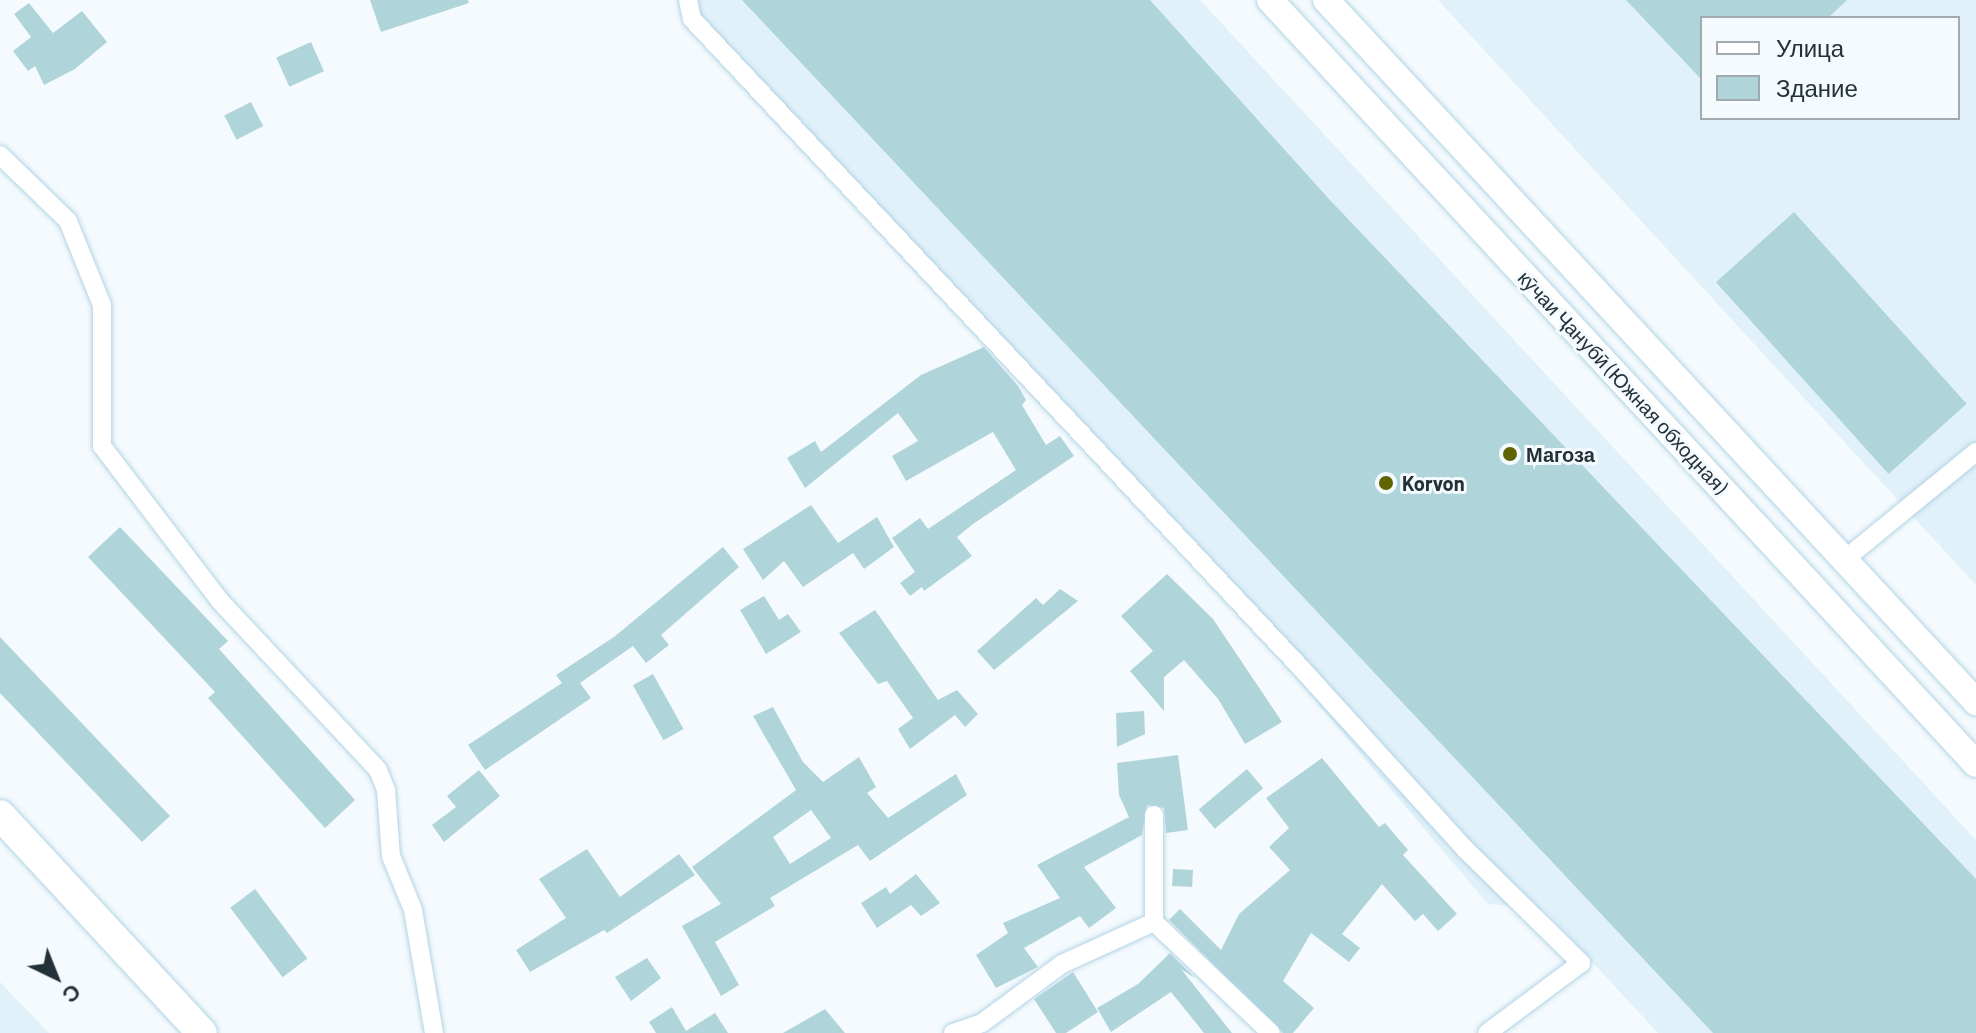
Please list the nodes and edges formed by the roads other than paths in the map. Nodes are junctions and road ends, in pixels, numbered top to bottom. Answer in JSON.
{"nodes":[{"id":1,"x":688,"y":0,"type":"edge"},
{"id":2,"x":1270,"y":0,"type":"edge"},
{"id":3,"x":1326,"y":0,"type":"edge"},
{"id":4,"x":0,"y":155,"type":"edge"},
{"id":5,"x":1976,"y":452,"type":"edge"},
{"id":6,"x":1844,"y":560,"type":"junction"},
{"id":7,"x":1976,"y":702,"type":"edge"},
{"id":8,"x":1976,"y":764,"type":"edge"},
{"id":9,"x":0,"y":815,"type":"edge"},
{"id":10,"x":1154,"y":815,"type":"dead end"},
{"id":11,"x":1154,"y":922,"type":"junction"},
{"id":12,"x":202,"y":1033,"type":"edge"},
{"id":13,"x":434,"y":1033,"type":"edge"},
{"id":14,"x":953,"y":1033,"type":"edge"},
{"id":15,"x":1271,"y":1033,"type":"edge"},
{"id":16,"x":1487,"y":1033,"type":"edge"}],
"edges":[{"from":1,"to":16,"type":"street"},
{"from":2,"to":8,"type":"main road","name":"кӯчаи Ҷанубӣ (Южная обходная)"},
{"from":3,"to":6,"type":"main road","name":"кӯчаи Ҷанубӣ (Южная обходная)"},
{"from":4,"to":13,"type":"street"},
{"from":5,"to":6,"type":"street"},
{"from":6,"to":7,"type":"main road","name":"кӯчаи Ҷанубӣ (Южная обходная)"},
{"from":9,"to":12,"type":"highway"},
{"from":10,"to":11,"type":"street"},
{"from":11,"to":14,"type":"street"},
{"from":11,"to":15,"type":"street"}]}
